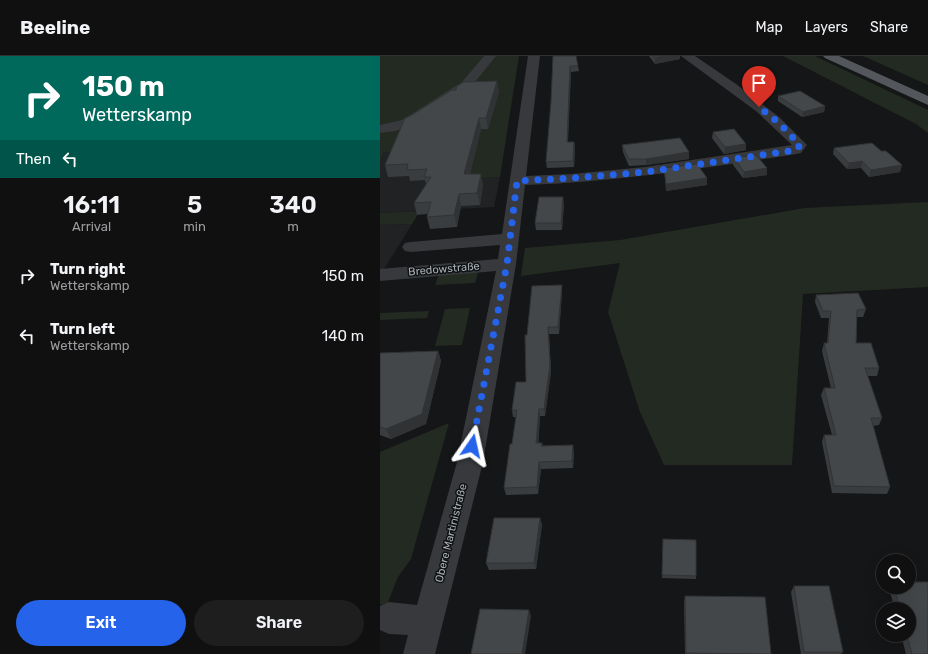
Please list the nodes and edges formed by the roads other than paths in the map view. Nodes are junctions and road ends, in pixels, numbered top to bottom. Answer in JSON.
{"nodes":[{"id":1,"x":490,"y":56,"type":"edge"},
{"id":2,"x":534,"y":56,"type":"edge"},
{"id":3,"x":688,"y":56,"type":"edge"},
{"id":4,"x":829,"y":56,"type":"edge"},
{"id":5,"x":848,"y":56,"type":"edge"},
{"id":6,"x":928,"y":92,"type":"edge"},
{"id":7,"x":928,"y":101,"type":"edge"},
{"id":8,"x":380,"y":129,"type":"edge"},
{"id":9,"x":517,"y":181,"type":"junction"},
{"id":10,"x":511,"y":239,"type":"junction"},
{"id":11,"x":411,"y":247,"type":"dead end"},
{"id":12,"x":507,"y":264,"type":"junction"},
{"id":13,"x":380,"y":275,"type":"edge"},
{"id":14,"x":389,"y":618,"type":"dead end"},
{"id":15,"x":428,"y":621,"type":"junction"},
{"id":16,"x":419,"y":654,"type":"edge"}],
"edges":[{"from":1,"to":8,"type":"street"},
{"from":2,"to":9,"type":"street","name":"Obere Martinistraße"},
{"from":3,"to":9,"type":"street"},
{"from":4,"to":7,"type":"main road"},
{"from":5,"to":6,"type":"main road"},
{"from":9,"to":10,"type":"street","name":"Obere Martinistraße"},
{"from":10,"to":11,"type":"street"},
{"from":10,"to":12,"type":"street","name":"Obere Martinistraße"},
{"from":12,"to":13,"type":"street","name":"Bredowstraße"},
{"from":12,"to":15,"type":"street","name":"Obere Martinistraße"},
{"from":14,"to":15,"type":"street"},
{"from":15,"to":16,"type":"street","name":"Obere Martinistraße"}]}
